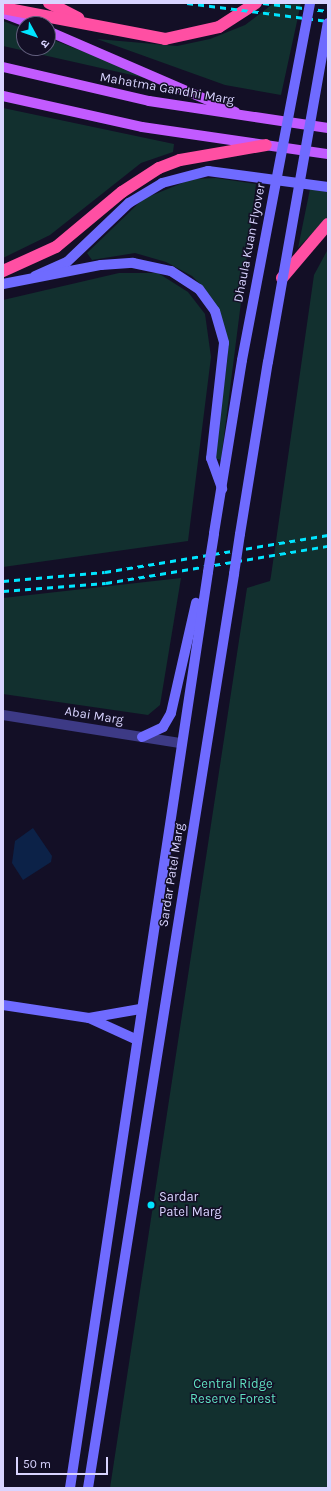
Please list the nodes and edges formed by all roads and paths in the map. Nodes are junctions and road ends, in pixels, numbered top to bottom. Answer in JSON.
{"nodes":[{"id":1,"x":49,"y":3,"type":"edge"},
{"id":2,"x":256,"y":3,"type":"edge"},
{"id":3,"x":310,"y":3,"type":"edge"},
{"id":4,"x":3,"y":8,"type":"edge"},
{"id":5,"x":3,"y":13,"type":"edge"},
{"id":6,"x":16,"y":18,"type":"edge"},
{"id":7,"x":328,"y":23,"type":"edge"},
{"id":8,"x":89,"y":24,"type":"junction"},
{"id":9,"x":56,"y":34,"type":"edge"},
{"id":10,"x":3,"y":67,"type":"edge"},
{"id":11,"x":3,"y":96,"type":"edge"},
{"id":12,"x":241,"y":115,"type":"junction"},
{"id":13,"x":328,"y":128,"type":"edge"},
{"id":14,"x":266,"y":145,"type":"junction"},
{"id":15,"x":328,"y":154,"type":"edge"},
{"id":16,"x":328,"y":187,"type":"edge"},
{"id":17,"x":328,"y":224,"type":"edge"},
{"id":18,"x":3,"y":271,"type":"edge"},
{"id":19,"x":282,"y":278,"type":"junction"},
{"id":20,"x":22,"y":281,"type":"junction"},
{"id":21,"x":3,"y":284,"type":"edge"},
{"id":22,"x":222,"y":489,"type":"junction"},
{"id":23,"x":206,"y":583,"type":"junction"},
{"id":24,"x":3,"y":715,"type":"edge"},
{"id":25,"x":142,"y":737,"type":"junction"},
{"id":26,"x":180,"y":743,"type":"junction"},
{"id":27,"x":3,"y":1005,"type":"edge"},
{"id":28,"x":140,"y":1009,"type":"junction"},
{"id":29,"x":89,"y":1018,"type":"junction"},
{"id":30,"x":135,"y":1039,"type":"junction"},
{"id":31,"x":70,"y":1488,"type":"edge"},
{"id":32,"x":88,"y":1488,"type":"edge"}],
"edges":[{"from":1,"to":8,"type":"highway"},
{"from":2,"to":8,"type":"highway"},
{"from":3,"to":22,"type":"main road","name":"Dhaula Kuan Flyover","bridge":true},
{"from":4,"to":8,"type":"highway"},
{"from":5,"to":6,"type":"main road"},
{"from":7,"to":19,"type":"main road","bridge":true},
{"from":9,"to":12,"type":"main road"},
{"from":10,"to":12,"type":"main road","name":"Mahatma Gandhi Marg"},
{"from":11,"to":14,"type":"main road"},
{"from":12,"to":13,"type":"main road","name":"Mahatma Gandhi Marg"},
{"from":14,"to":15,"type":"main road"},
{"from":14,"to":18,"type":"highway"},
{"from":16,"to":20,"type":"main road"},
{"from":17,"to":19,"type":"highway"},
{"from":19,"to":32,"type":"main road","name":"Sardar Patel Marg","bridge":true},
{"from":20,"to":21,"type":"main road"},
{"from":20,"to":22,"type":"main road"},
{"from":22,"to":23,"type":"main road","name":"Dhaula Kuan Flyover","bridge":true},
{"from":23,"to":25,"type":"main road"},
{"from":23,"to":26,"type":"main road","name":"Sardar Patel Marg"},
{"from":24,"to":25,"type":"street","name":"Abai Marg"},
{"from":25,"to":26,"type":"street","name":"Abai Marg"},
{"from":26,"to":28,"type":"main road","name":"Sardar Patel Marg"},
{"from":27,"to":29,"type":"main road"},
{"from":28,"to":29,"type":"main road"},
{"from":28,"to":30,"type":"main road","name":"Sardar Patel Marg"},
{"from":29,"to":30,"type":"main road"},
{"from":30,"to":31,"type":"main road","name":"Sardar Patel Marg"}]}
